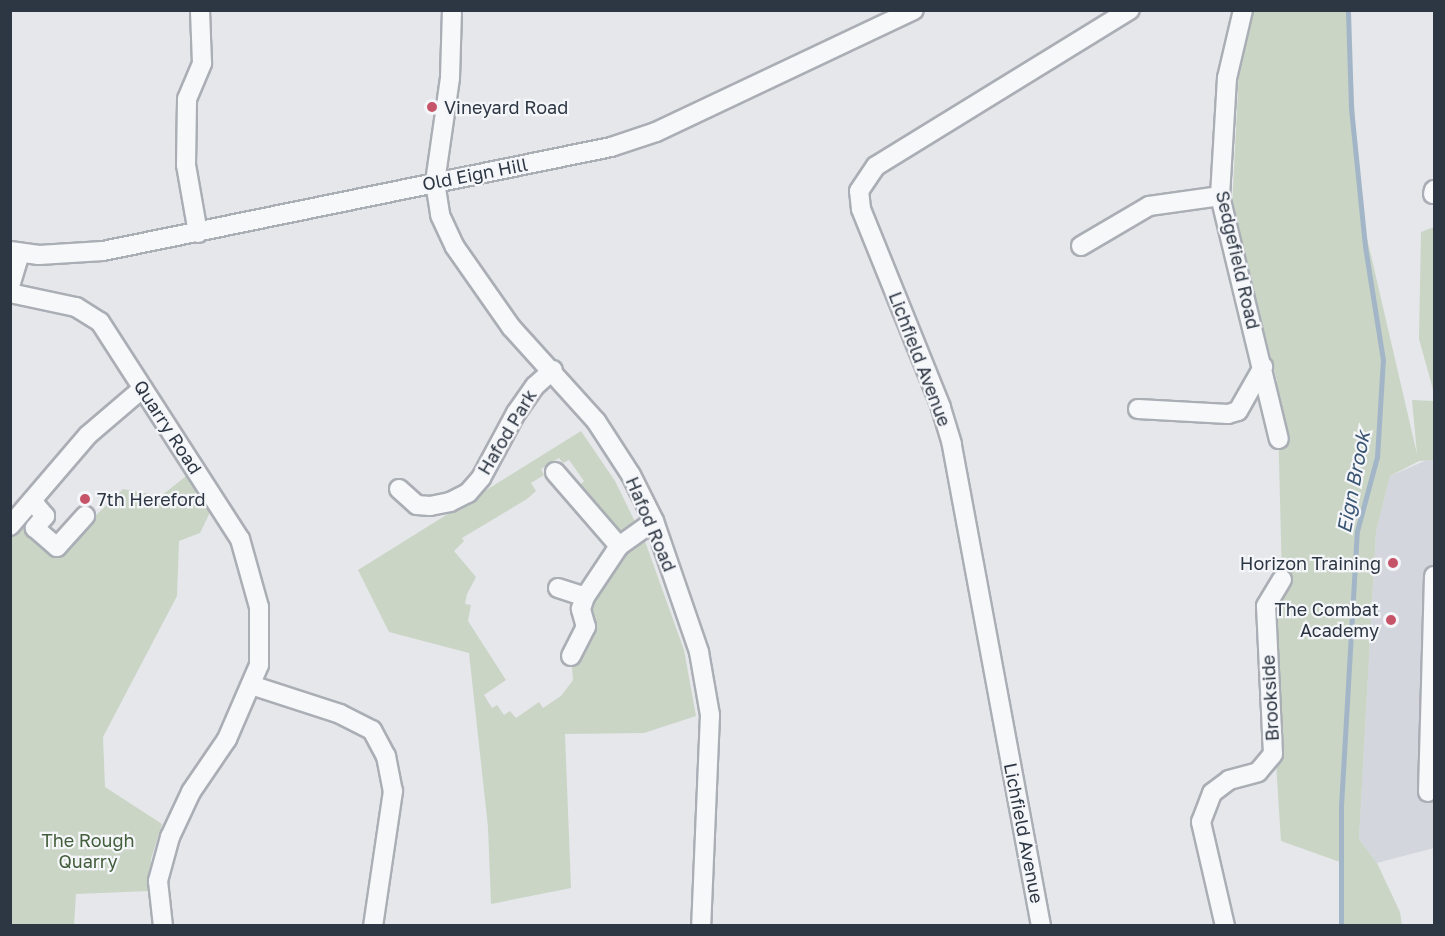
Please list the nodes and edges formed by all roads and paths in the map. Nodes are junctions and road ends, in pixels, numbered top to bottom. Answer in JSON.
{"nodes":[{"id":1,"x":200,"y":10,"type":"edge"},
{"id":2,"x":452,"y":10,"type":"edge"},
{"id":3,"x":915,"y":10,"type":"edge"},
{"id":4,"x":1130,"y":10,"type":"edge"},
{"id":5,"x":1243,"y":10,"type":"edge"},
{"id":6,"x":435,"y":182,"type":"junction"},
{"id":7,"x":1220,"y":196,"type":"junction"},
{"id":8,"x":198,"y":233,"type":"junction"},
{"id":9,"x":1081,"y":246,"type":"dead end"},
{"id":10,"x":15,"y":252,"type":"edge"},
{"id":11,"x":10,"y":286,"type":"edge"},
{"id":12,"x":10,"y":293,"type":"edge"},
{"id":13,"x":1263,"y":367,"type":"junction"},
{"id":14,"x":553,"y":370,"type":"junction"},
{"id":15,"x":143,"y":388,"type":"junction"},
{"id":16,"x":1138,"y":409,"type":"dead end"},
{"id":17,"x":1279,"y":439,"type":"dead end"},
{"id":18,"x":555,"y":472,"type":"dead end"},
{"id":19,"x":399,"y":489,"type":"dead end"},
{"id":20,"x":32,"y":501,"type":"junction"},
{"id":21,"x":85,"y":516,"type":"dead end"},
{"id":22,"x":654,"y":521,"type":"junction"},
{"id":23,"x":10,"y":526,"type":"edge"},
{"id":24,"x":619,"y":546,"type":"junction"},
{"id":25,"x":1434,"y":576,"type":"edge"},
{"id":26,"x":1282,"y":579,"type":"dead end"},
{"id":27,"x":558,"y":588,"type":"dead end"},
{"id":28,"x":585,"y":597,"type":"junction"},
{"id":29,"x":571,"y":656,"type":"dead end"},
{"id":30,"x":1433,"y":675,"type":"edge"},
{"id":31,"x":251,"y":685,"type":"junction"},
{"id":32,"x":1428,"y":792,"type":"dead end"},
{"id":33,"x":163,"y":926,"type":"edge"},
{"id":34,"x":373,"y":926,"type":"edge"},
{"id":35,"x":701,"y":926,"type":"edge"},
{"id":36,"x":1041,"y":926,"type":"edge"},
{"id":37,"x":1226,"y":926,"type":"edge"}],
"edges":[{"from":1,"to":8,"type":"street"},
{"from":2,"to":6,"type":"street"},
{"from":3,"to":6,"type":"street","name":"Old Eign Hill"},
{"from":4,"to":36,"type":"street","name":"Lichfield Avenue"},
{"from":5,"to":7,"type":"street","name":"Sedgefield Road"},
{"from":6,"to":8,"type":"street","name":"Old Eign Hill"},
{"from":6,"to":14,"type":"street","name":"Hafod Road"},
{"from":7,"to":9,"type":"street"},
{"from":7,"to":13,"type":"street","name":"Sedgefield Road"},
{"from":8,"to":10,"type":"street","name":"Old Eign Hill"},
{"from":10,"to":11,"type":"street"},
{"from":12,"to":15,"type":"street","name":"Quarry Road"},
{"from":13,"to":16,"type":"street"},
{"from":13,"to":17,"type":"street","name":"Sedgefield Road"},
{"from":14,"to":19,"type":"street","name":"Hafod Park"},
{"from":14,"to":22,"type":"street","name":"Hafod Road"},
{"from":15,"to":20,"type":"street"},
{"from":15,"to":31,"type":"street","name":"Quarry Road"},
{"from":18,"to":24,"type":"street"},
{"from":20,"to":21,"type":"street"},
{"from":20,"to":23,"type":"street"},
{"from":22,"to":24,"type":"street"},
{"from":22,"to":35,"type":"street","name":"Hafod Road"},
{"from":24,"to":28,"type":"street"},
{"from":25,"to":30,"type":"street"},
{"from":26,"to":37,"type":"street","name":"Brookside"},
{"from":27,"to":28,"type":"street"},
{"from":28,"to":29,"type":"street"},
{"from":30,"to":32,"type":"street"},
{"from":31,"to":33,"type":"street","name":"Quarry Road"},
{"from":31,"to":34,"type":"street"}]}
